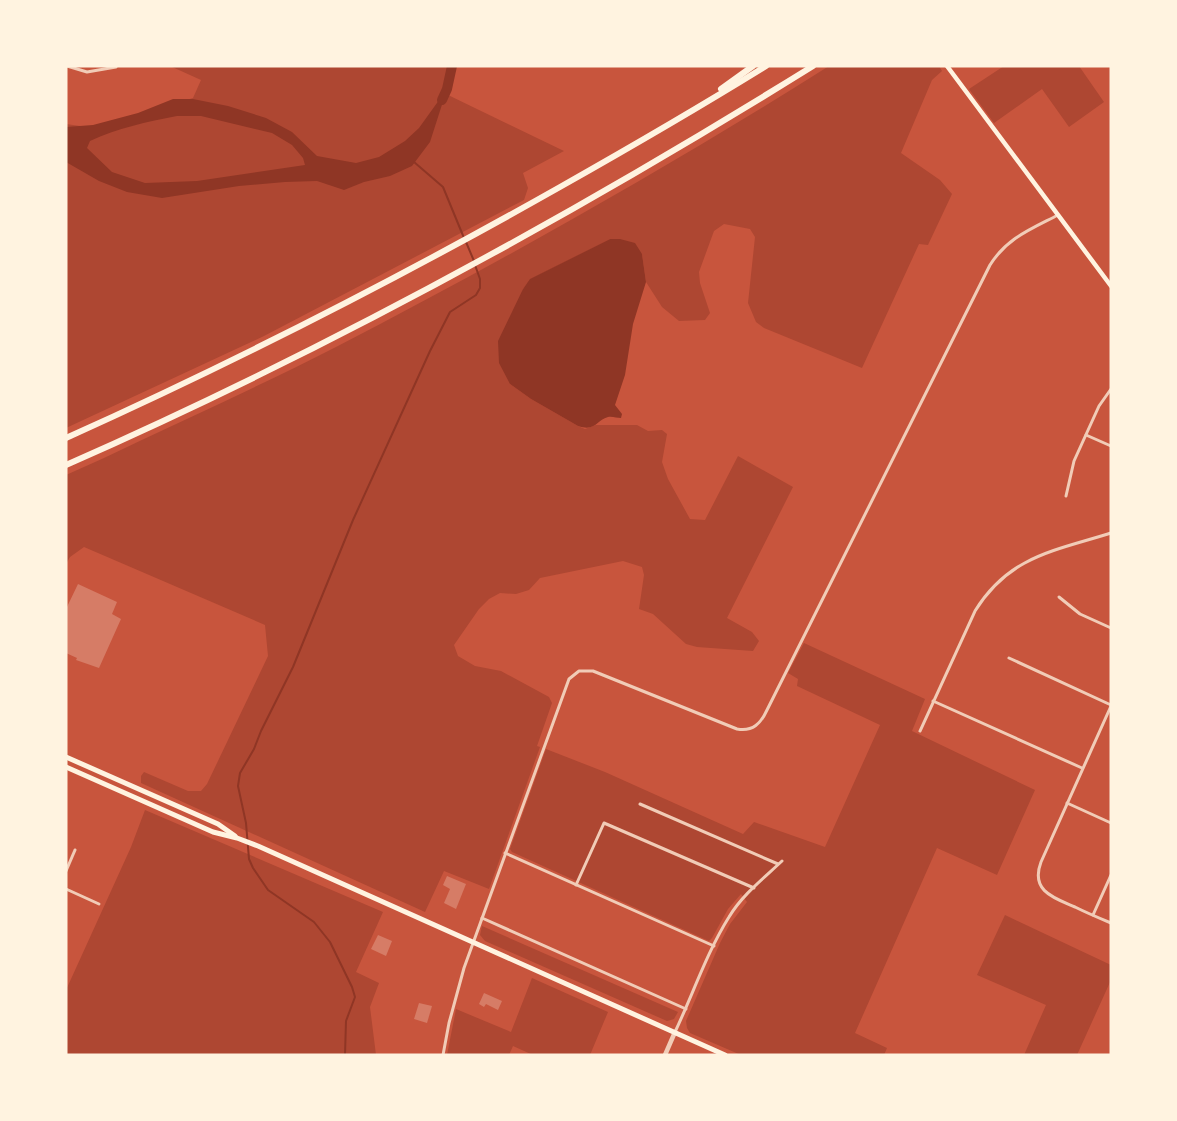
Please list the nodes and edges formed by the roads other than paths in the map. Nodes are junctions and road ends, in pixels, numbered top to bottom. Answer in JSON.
{"nodes":[{"id":1,"x":67,"y":66,"type":"edge"},
{"id":2,"x":753,"y":66,"type":"edge"},
{"id":3,"x":766,"y":66,"type":"edge"},
{"id":4,"x":813,"y":66,"type":"edge"},
{"id":5,"x":947,"y":66,"type":"edge"},
{"id":6,"x":116,"y":67,"type":"edge"},
{"id":7,"x":684,"y":116,"type":"junction"},
{"id":8,"x":1058,"y":215,"type":"junction"},
{"id":9,"x":1111,"y":286,"type":"edge"},
{"id":10,"x":1111,"y":389,"type":"edge"},
{"id":11,"x":1086,"y":435,"type":"junction"},
{"id":12,"x":66,"y":438,"type":"edge"},
{"id":13,"x":1111,"y":446,"type":"edge"},
{"id":14,"x":66,"y":465,"type":"edge"},
{"id":15,"x":1066,"y":496,"type":"dead end"},
{"id":16,"x":1111,"y":533,"type":"edge"},
{"id":17,"x":1059,"y":597,"type":"dead end"},
{"id":18,"x":1111,"y":628,"type":"edge"},
{"id":19,"x":1009,"y":658,"type":"dead end"},
{"id":20,"x":933,"y":701,"type":"junction"},
{"id":21,"x":1111,"y":705,"type":"edge"},
{"id":22,"x":920,"y":731,"type":"dead end"},
{"id":23,"x":66,"y":757,"type":"edge"},
{"id":24,"x":67,"y":768,"type":"edge"},
{"id":25,"x":1082,"y":768,"type":"junction"},
{"id":26,"x":1067,"y":803,"type":"junction"},
{"id":27,"x":640,"y":804,"type":"dead end"},
{"id":28,"x":1111,"y":823,"type":"edge"},
{"id":29,"x":240,"y":839,"type":"junction"},
{"id":30,"x":75,"y":850,"type":"dead end"},
{"id":31,"x":505,"y":853,"type":"junction"},
{"id":32,"x":66,"y":871,"type":"edge"},
{"id":33,"x":1111,"y":875,"type":"edge"},
{"id":34,"x":576,"y":885,"type":"junction"},
{"id":35,"x":754,"y":888,"type":"junction"},
{"id":36,"x":66,"y":889,"type":"edge"},
{"id":37,"x":98,"y":904,"type":"dead end"},
{"id":38,"x":1093,"y":915,"type":"junction"},
{"id":39,"x":482,"y":918,"type":"junction"},
{"id":40,"x":1111,"y":923,"type":"edge"},
{"id":41,"x":473,"y":942,"type":"junction"},
{"id":42,"x":714,"y":946,"type":"junction"},
{"id":43,"x":686,"y":1009,"type":"junction"},
{"id":44,"x":675,"y":1032,"type":"junction"},
{"id":45,"x":443,"y":1055,"type":"edge"},
{"id":46,"x":665,"y":1055,"type":"edge"},
{"id":47,"x":725,"y":1055,"type":"edge"}],
"edges":[{"from":1,"to":6,"type":"street"},
{"from":2,"to":7,"type":"highway"},
{"from":3,"to":7,"type":"highway"},
{"from":4,"to":14,"type":"highway"},
{"from":5,"to":8,"type":"main road"},
{"from":7,"to":12,"type":"highway"},
{"from":8,"to":9,"type":"main road"},
{"from":8,"to":31,"type":"street"},
{"from":10,"to":11,"type":"street"},
{"from":11,"to":13,"type":"street"},
{"from":11,"to":15,"type":"street"},
{"from":16,"to":20,"type":"street"},
{"from":17,"to":18,"type":"street"},
{"from":19,"to":21,"type":"street"},
{"from":20,"to":22,"type":"street"},
{"from":20,"to":25,"type":"street"},
{"from":21,"to":25,"type":"street"},
{"from":23,"to":29,"type":"main road"},
{"from":24,"to":29,"type":"main road"},
{"from":25,"to":26,"type":"street"},
{"from":26,"to":28,"type":"street"},
{"from":26,"to":38,"type":"street"},
{"from":27,"to":35,"type":"street"},
{"from":29,"to":41,"type":"main road"},
{"from":30,"to":32,"type":"street"},
{"from":31,"to":34,"type":"street"},
{"from":31,"to":39,"type":"street"},
{"from":33,"to":38,"type":"street"},
{"from":34,"to":35,"type":"street"},
{"from":34,"to":42,"type":"street"},
{"from":35,"to":42,"type":"street"},
{"from":36,"to":37,"type":"street"},
{"from":38,"to":40,"type":"street"},
{"from":39,"to":41,"type":"street"},
{"from":39,"to":43,"type":"street"},
{"from":41,"to":44,"type":"main road"},
{"from":41,"to":45,"type":"street"},
{"from":42,"to":43,"type":"street"},
{"from":43,"to":44,"type":"street"},
{"from":44,"to":46,"type":"street"},
{"from":44,"to":47,"type":"main road"}]}
